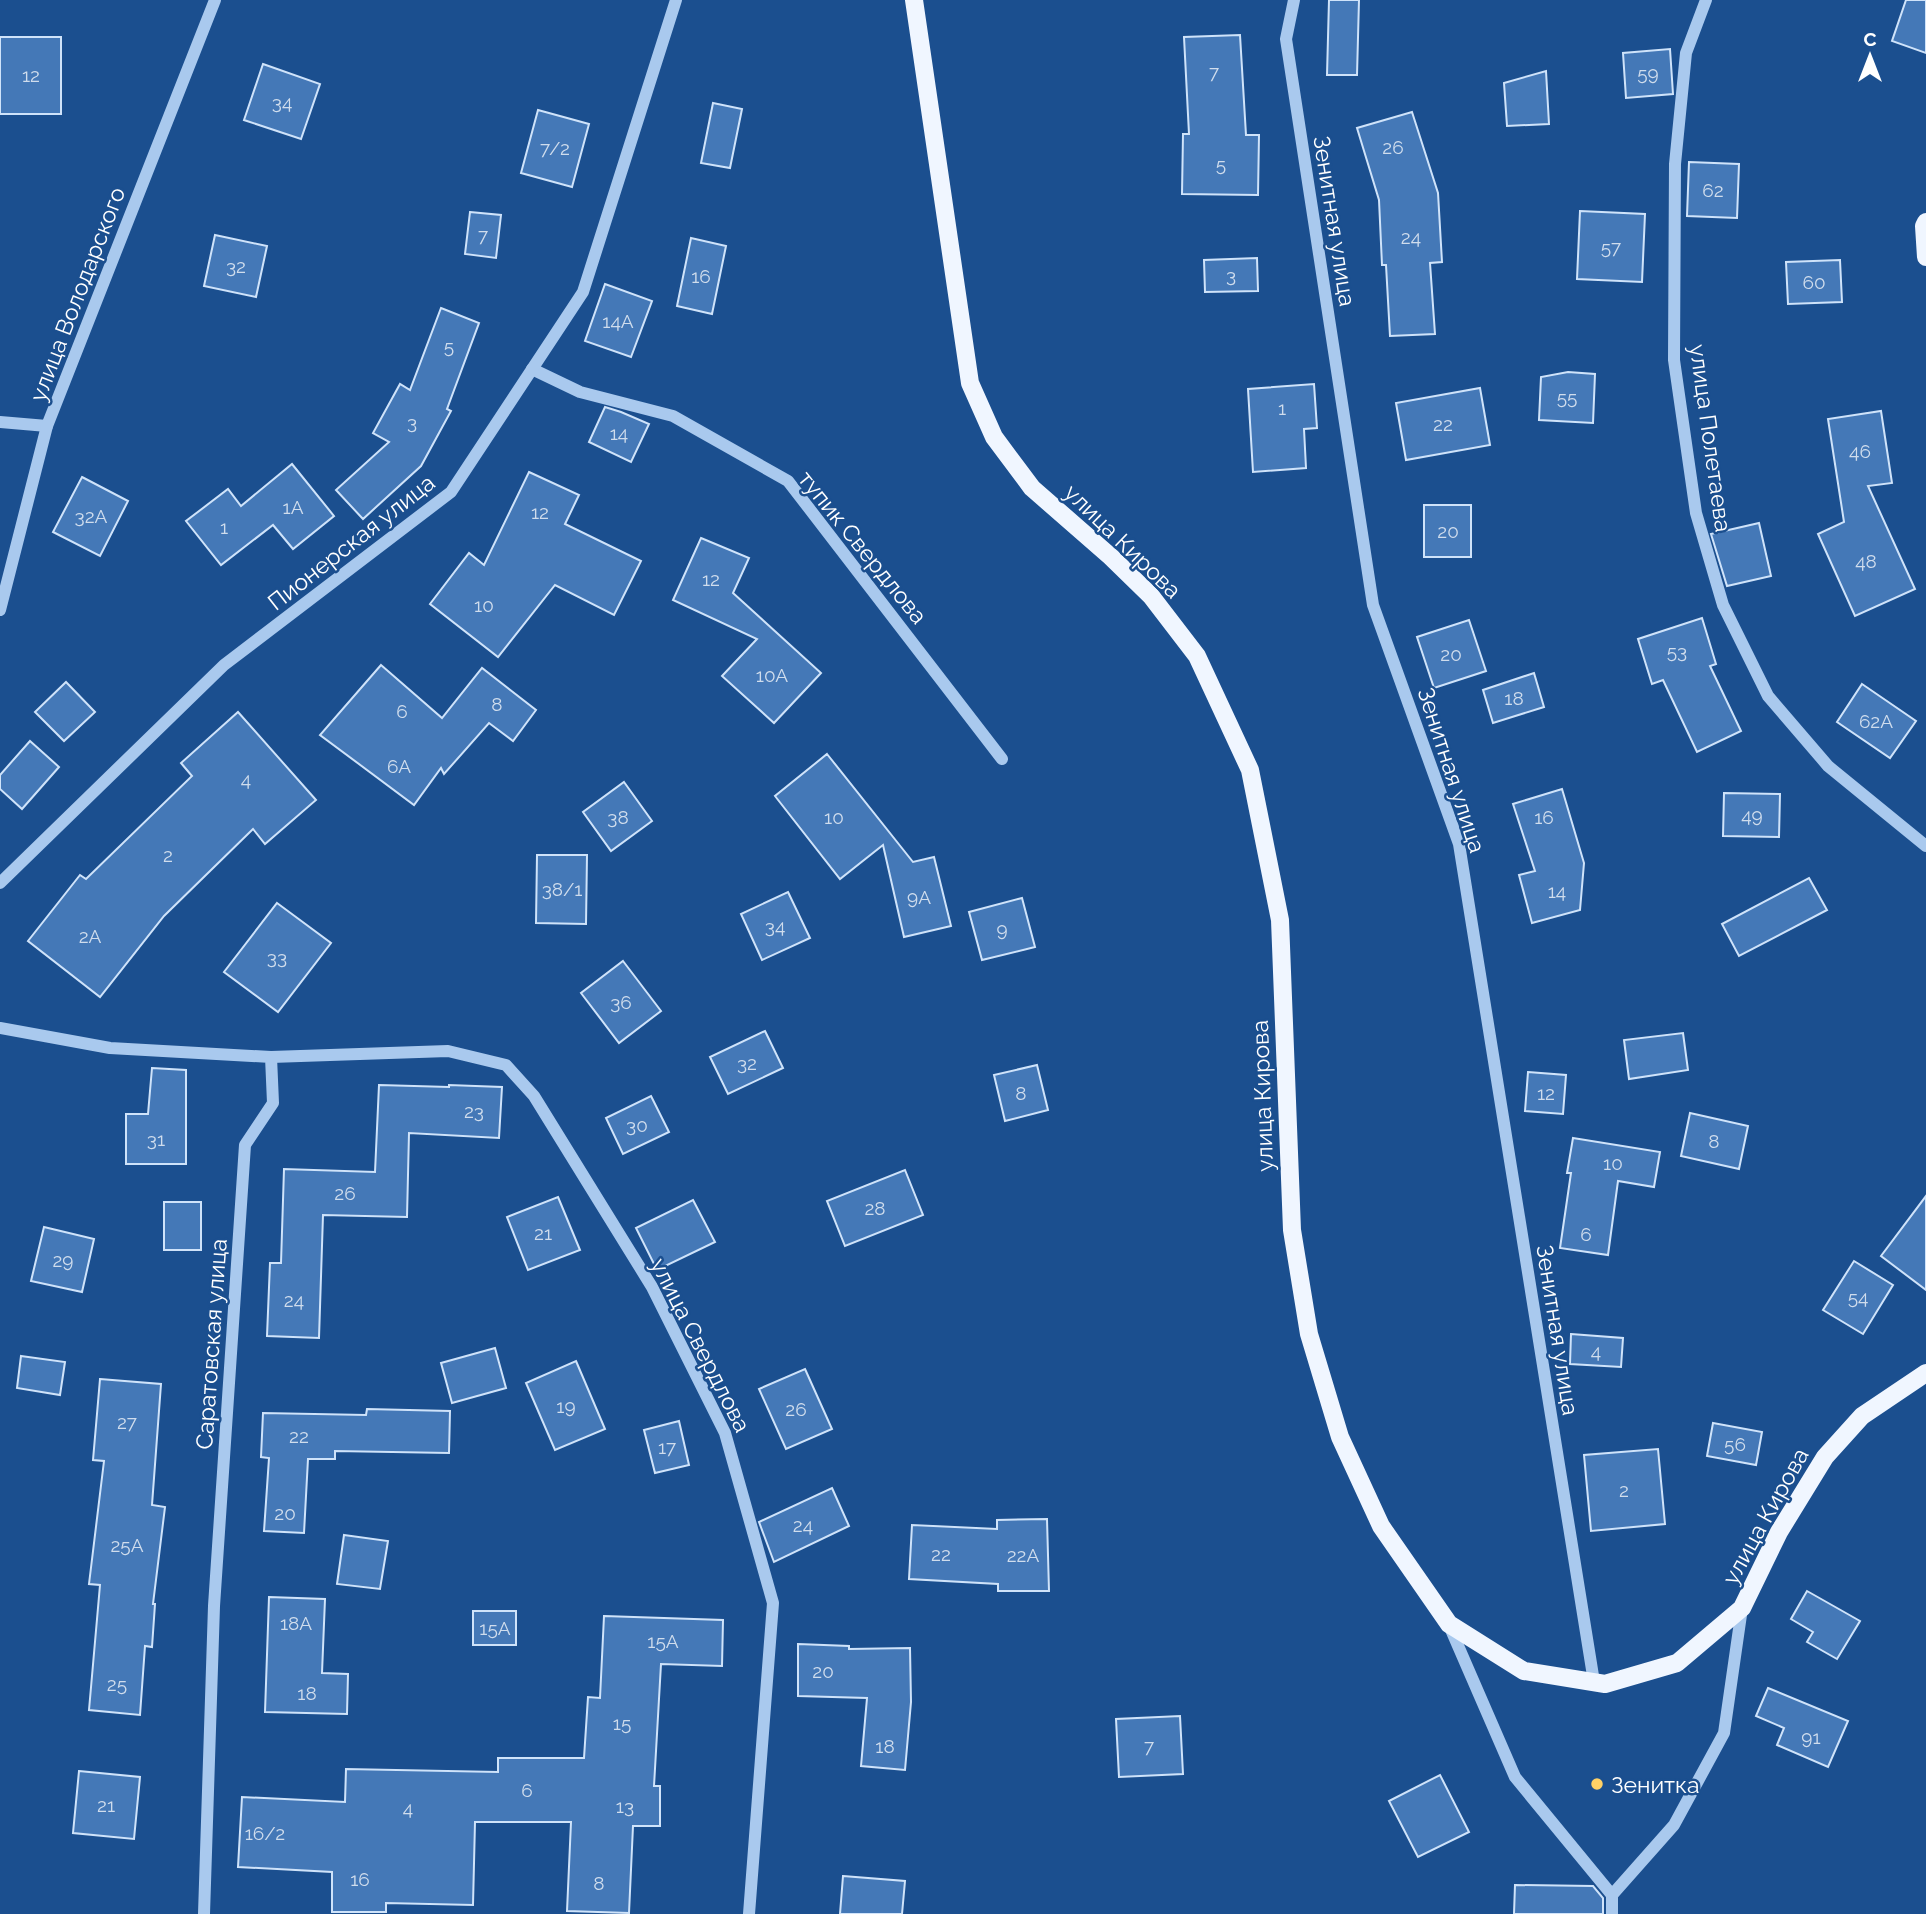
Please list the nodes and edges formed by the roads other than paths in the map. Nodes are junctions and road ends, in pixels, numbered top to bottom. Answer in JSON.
{"nodes":[{"id":1,"x":676,"y":0,"type":"edge"},
{"id":2,"x":914,"y":0,"type":"edge"},
{"id":3,"x":1294,"y":0,"type":"edge"},
{"id":4,"x":1706,"y":0,"type":"edge"},
{"id":5,"x":211,"y":3,"type":"edge"},
{"id":6,"x":1926,"y":222,"type":"edge"},
{"id":7,"x":1926,"y":257,"type":"edge"},
{"id":8,"x":532,"y":369,"type":"junction"},
{"id":9,"x":0,"y":422,"type":"edge"},
{"id":10,"x":47,"y":426,"type":"junction"},
{"id":11,"x":0,"y":610,"type":"edge"},
{"id":12,"x":1002,"y":759,"type":"dead end"},
{"id":13,"x":1926,"y":846,"type":"edge"},
{"id":14,"x":0,"y":883,"type":"edge"},
{"id":15,"x":0,"y":1028,"type":"edge"},
{"id":16,"x":271,"y":1057,"type":"junction"},
{"id":17,"x":1926,"y":1373,"type":"edge"},
{"id":18,"x":1742,"y":1608,"type":"junction"},
{"id":19,"x":1449,"y":1624,"type":"junction"},
{"id":20,"x":1594,"y":1682,"type":"junction"},
{"id":21,"x":1612,"y":1895,"type":"junction"},
{"id":22,"x":204,"y":1914,"type":"edge"},
{"id":23,"x":749,"y":1914,"type":"edge"},
{"id":24,"x":1612,"y":1914,"type":"edge"}],
"edges":[{"from":1,"to":8,"type":"street","name":"Пионерская улица"},
{"from":2,"to":19,"type":"main road","name":"улица Кирова"},
{"from":3,"to":20,"type":"street","name":"Зенитная улица"},
{"from":4,"to":13,"type":"street","name":"улица Полетаева"},
{"from":5,"to":10,"type":"street","name":"улица Володарского"},
{"from":6,"to":7,"type":"main road"},
{"from":8,"to":12,"type":"street","name":"тупик Свердлова"},
{"from":8,"to":14,"type":"street","name":"Пионерская улица"},
{"from":9,"to":10,"type":"street"},
{"from":10,"to":11,"type":"street","name":"улица Володарского"},
{"from":15,"to":16,"type":"street"},
{"from":16,"to":22,"type":"street","name":"Саратовская улица"},
{"from":16,"to":23,"type":"street","name":"улица Свердлова"},
{"from":17,"to":18,"type":"main road","name":"улица Кирова"},
{"from":18,"to":20,"type":"main road","name":"улица Кирова"},
{"from":18,"to":21,"type":"street"},
{"from":19,"to":20,"type":"main road","name":"улица Кирова"},
{"from":19,"to":21,"type":"street"},
{"from":21,"to":24,"type":"street"}]}
